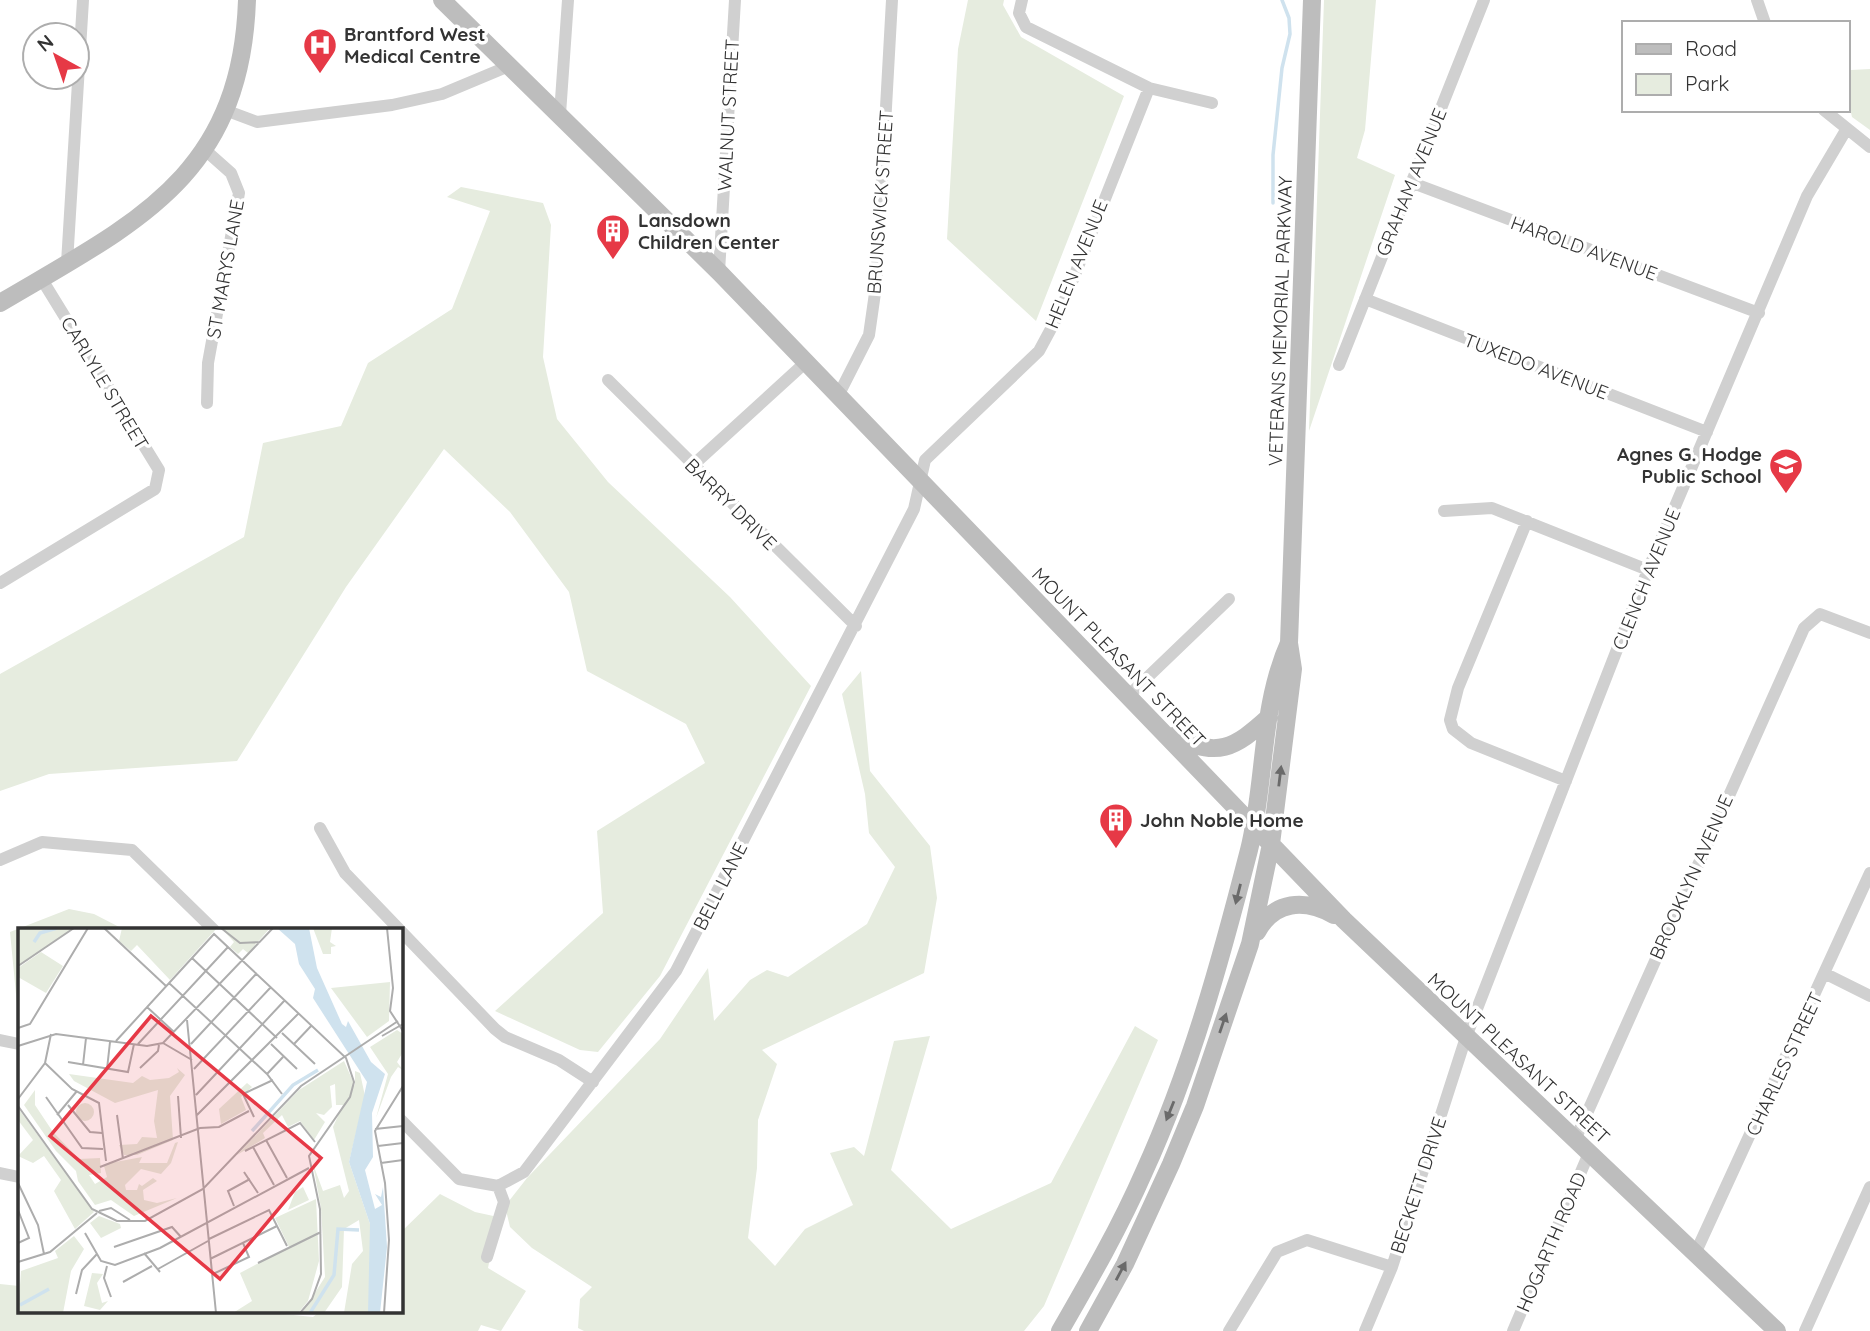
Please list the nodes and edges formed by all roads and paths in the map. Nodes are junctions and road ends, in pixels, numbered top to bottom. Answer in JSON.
{"nodes":[{"id":1,"x":83,"y":0,"type":"edge"},
{"id":2,"x":247,"y":0,"type":"edge"},
{"id":3,"x":442,"y":0,"type":"edge"},
{"id":4,"x":568,"y":0,"type":"edge"},
{"id":5,"x":735,"y":0,"type":"edge"},
{"id":6,"x":892,"y":0,"type":"edge"},
{"id":7,"x":1022,"y":0,"type":"edge"},
{"id":8,"x":1312,"y":0,"type":"edge"},
{"id":9,"x":1485,"y":0,"type":"edge"},
{"id":10,"x":1757,"y":0,"type":"edge"},
{"id":11,"x":1764,"y":21,"type":"edge"},
{"id":12,"x":509,"y":66,"type":"junction"},
{"id":13,"x":1149,"y":88,"type":"junction"},
{"id":14,"x":1212,"y":103,"type":"dead end"},
{"id":15,"x":225,"y":110,"type":"junction"},
{"id":16,"x":1826,"y":112,"type":"edge"},
{"id":17,"x":560,"y":114,"type":"junction"},
{"id":18,"x":1846,"y":130,"type":"junction"},
{"id":19,"x":1870,"y":147,"type":"edge"},
{"id":20,"x":204,"y":149,"type":"junction"},
{"id":21,"x":1409,"y":182,"type":"junction"},
{"id":22,"x":67,"y":263,"type":"junction"},
{"id":23,"x":719,"y":272,"type":"junction"},
{"id":24,"x":41,"y":278,"type":"junction"},
{"id":25,"x":1365,"y":299,"type":"junction"},
{"id":26,"x":0,"y":303,"type":"edge"},
{"id":27,"x":1759,"y":313,"type":"junction"},
{"id":28,"x":806,"y":362,"type":"junction"},
{"id":29,"x":1339,"y":365,"type":"dead end"},
{"id":30,"x":608,"y":380,"type":"dead end"},
{"id":31,"x":838,"y":396,"type":"junction"},
{"id":32,"x":207,"y":402,"type":"dead end"},
{"id":33,"x":1707,"y":432,"type":"junction"},
{"id":34,"x":692,"y":467,"type":"junction"},
{"id":35,"x":919,"y":481,"type":"junction"},
{"id":36,"x":1444,"y":511,"type":"dead end"},
{"id":37,"x":1527,"y":521,"type":"junction"},
{"id":38,"x":1648,"y":570,"type":"junction"},
{"id":39,"x":0,"y":583,"type":"edge"},
{"id":40,"x":1229,"y":599,"type":"dead end"},
{"id":41,"x":856,"y":626,"type":"junction"},
{"id":42,"x":1870,"y":633,"type":"edge"},
{"id":43,"x":1289,"y":643,"type":"junction"},
{"id":44,"x":1128,"y":696,"type":"junction"},
{"id":45,"x":1269,"y":717,"type":"junction"},
{"id":46,"x":1161,"y":729,"type":"junction"},
{"id":47,"x":1566,"y":781,"type":"junction"},
{"id":48,"x":320,"y":828,"type":"dead end"},
{"id":49,"x":1254,"y":828,"type":"junction"},
{"id":50,"x":1272,"y":844,"type":"junction"},
{"id":51,"x":0,"y":860,"type":"edge"},
{"id":52,"x":1870,"y":873,"type":"edge"},
{"id":53,"x":1344,"y":920,"type":"junction"},
{"id":54,"x":212,"y":928,"type":"edge"},
{"id":55,"x":398,"y":928,"type":"edge"},
{"id":56,"x":402,"y":932,"type":"edge"},
{"id":57,"x":1250,"y":944,"type":"junction"},
{"id":58,"x":1826,"y":974,"type":"junction"},
{"id":59,"x":1870,"y":996,"type":"edge"},
{"id":60,"x":1466,"y":1037,"type":"junction"},
{"id":61,"x":0,"y":1040,"type":"edge"},
{"id":62,"x":18,"y":1044,"type":"edge"},
{"id":63,"x":593,"y":1082,"type":"junction"},
{"id":64,"x":403,"y":1127,"type":"edge"},
{"id":65,"x":1575,"y":1140,"type":"junction"},
{"id":66,"x":1588,"y":1153,"type":"junction"},
{"id":67,"x":0,"y":1173,"type":"edge"},
{"id":68,"x":18,"y":1177,"type":"edge"},
{"id":69,"x":498,"y":1186,"type":"junction"},
{"id":70,"x":1870,"y":1187,"type":"edge"},
{"id":71,"x":1695,"y":1254,"type":"junction"},
{"id":72,"x":487,"y":1257,"type":"dead end"},
{"id":73,"x":1392,"y":1266,"type":"junction"},
{"id":74,"x":1060,"y":1331,"type":"edge"},
{"id":75,"x":1088,"y":1331,"type":"edge"},
{"id":76,"x":1228,"y":1331,"type":"edge"},
{"id":77,"x":1366,"y":1331,"type":"edge"},
{"id":78,"x":1513,"y":1331,"type":"edge"},
{"id":79,"x":1777,"y":1331,"type":"edge"},
{"id":80,"x":1805,"y":1331,"type":"edge"}],
"edges":[{"from":1,"to":22,"type":"street"},
{"from":2,"to":15,"type":"main road"},
{"from":3,"to":12,"type":"main road","name":"MOUNT PLEASANT STREET"},
{"from":4,"to":17,"type":"street"},
{"from":5,"to":23,"type":"street","name":"WALNUT STREET"},
{"from":6,"to":31,"type":"street","name":"BRUNSWICK STREET"},
{"from":7,"to":13,"type":"street"},
{"from":8,"to":43,"type":"main road","name":"VETERANS MEMORIAL PARKWAY"},
{"from":9,"to":21,"type":"street","name":"GRAHAM AVENUE"},
{"from":10,"to":11,"type":"street"},
{"from":12,"to":15,"type":"street"},
{"from":12,"to":17,"type":"main road","name":"MOUNT PLEASANT STREET"},
{"from":13,"to":14,"type":"street"},
{"from":13,"to":35,"type":"street","name":"HELEN AVENUE"},
{"from":15,"to":20,"type":"main road"},
{"from":16,"to":18,"type":"street"},
{"from":17,"to":23,"type":"main road","name":"MOUNT PLEASANT STREET"},
{"from":18,"to":19,"type":"street"},
{"from":18,"to":27,"type":"street","name":"CLENCH AVENUE"},
{"from":20,"to":22,"type":"main road"},
{"from":20,"to":32,"type":"street","name":"ST MARYS LANE"},
{"from":21,"to":25,"type":"street","name":"GRAHAM AVENUE"},
{"from":21,"to":27,"type":"street","name":"HAROLD AVENUE"},
{"from":22,"to":24,"type":"main road"},
{"from":23,"to":28,"type":"main road","name":"MOUNT PLEASANT STREET"},
{"from":24,"to":26,"type":"main road"},
{"from":24,"to":39,"type":"street","name":"CARLYLE STREET"},
{"from":25,"to":29,"type":"street","name":"GRAHAM AVENUE"},
{"from":25,"to":33,"type":"street","name":"TUXEDO AVENUE"},
{"from":27,"to":33,"type":"street","name":"CLENCH AVENUE"},
{"from":28,"to":31,"type":"main road","name":"MOUNT PLEASANT STREET"},
{"from":28,"to":34,"type":"street"},
{"from":30,"to":34,"type":"street","name":"BARRY DRIVE"},
{"from":31,"to":35,"type":"main road","name":"MOUNT PLEASANT STREET"},
{"from":33,"to":38,"type":"street","name":"CLENCH AVENUE"},
{"from":34,"to":41,"type":"street","name":"BARRY DRIVE"},
{"from":35,"to":41,"type":"street","name":"BELL LANE"},
{"from":35,"to":44,"type":"main road","name":"MOUNT PLEASANT STREET"},
{"from":36,"to":37,"type":"street"},
{"from":37,"to":38,"type":"street"},
{"from":37,"to":47,"type":"street"},
{"from":38,"to":47,"type":"street","name":"CLENCH AVENUE"},
{"from":40,"to":44,"type":"street"},
{"from":41,"to":63,"type":"street","name":"BELL LANE"},
{"from":42,"to":65,"type":"street","name":"BROOKLYN AVENUE"},
{"from":43,"to":45,"type":"main road","name":"VETERANS MEMORIAL PARKWAY"},
{"from":50,"to":43,"type":"main road","name":"VETERANS MEMORIAL PARKWAY","one_way":true},
{"from":44,"to":46,"type":"main road","name":"MOUNT PLEASANT STREET"},
{"from":45,"to":46,"type":"main road"},
{"from":45,"to":49,"type":"main road","name":"VETERANS MEMORIAL PARKWAY"},
{"from":46,"to":49,"type":"main road","name":"MOUNT PLEASANT STREET"},
{"from":47,"to":60,"type":"street","name":"CLENCH AVENUE"},
{"from":48,"to":55,"type":"street"},
{"from":49,"to":50,"type":"main road","name":"MOUNT PLEASANT STREET"},
{"from":49,"to":74,"type":"main road","name":"VETERANS MEMORIAL PARKWAY","one_way":true},
{"from":50,"to":53,"type":"main road","name":"MOUNT PLEASANT STREET"},
{"from":50,"to":57,"type":"main road","name":"VETERANS MEMORIAL PARKWAY"},
{"from":51,"to":54,"type":"street"},
{"from":52,"to":58,"type":"street","name":"CHARLES STREET"},
{"from":53,"to":57,"type":"main road"},
{"from":53,"to":60,"type":"main road","name":"MOUNT PLEASANT STREET"},
{"from":56,"to":63,"type":"street"},
{"from":75,"to":57,"type":"main road","name":"VETERANS MEMORIAL PARKWAY","one_way":true},
{"from":58,"to":59,"type":"street"},
{"from":58,"to":71,"type":"street","name":"CHARLES STREET"},
{"from":60,"to":65,"type":"main road","name":"MOUNT PLEASANT STREET"},
{"from":60,"to":73,"type":"street","name":"BECKETT DRIVE"},
{"from":61,"to":62,"type":"street"},
{"from":63,"to":69,"type":"street","name":"BELL LANE"},
{"from":64,"to":69,"type":"street"},
{"from":65,"to":66,"type":"main road","name":"MOUNT PLEASANT STREET"},
{"from":66,"to":71,"type":"main road","name":"MOUNT PLEASANT STREET"},
{"from":66,"to":78,"type":"street","name":"HOGARTH ROAD"},
{"from":67,"to":68,"type":"street"},
{"from":69,"to":72,"type":"street"},
{"from":70,"to":80,"type":"street"},
{"from":71,"to":79,"type":"main road","name":"MOUNT PLEASANT STREET"},
{"from":73,"to":76,"type":"street"},
{"from":73,"to":77,"type":"street","name":"BECKETT DRIVE"}]}
